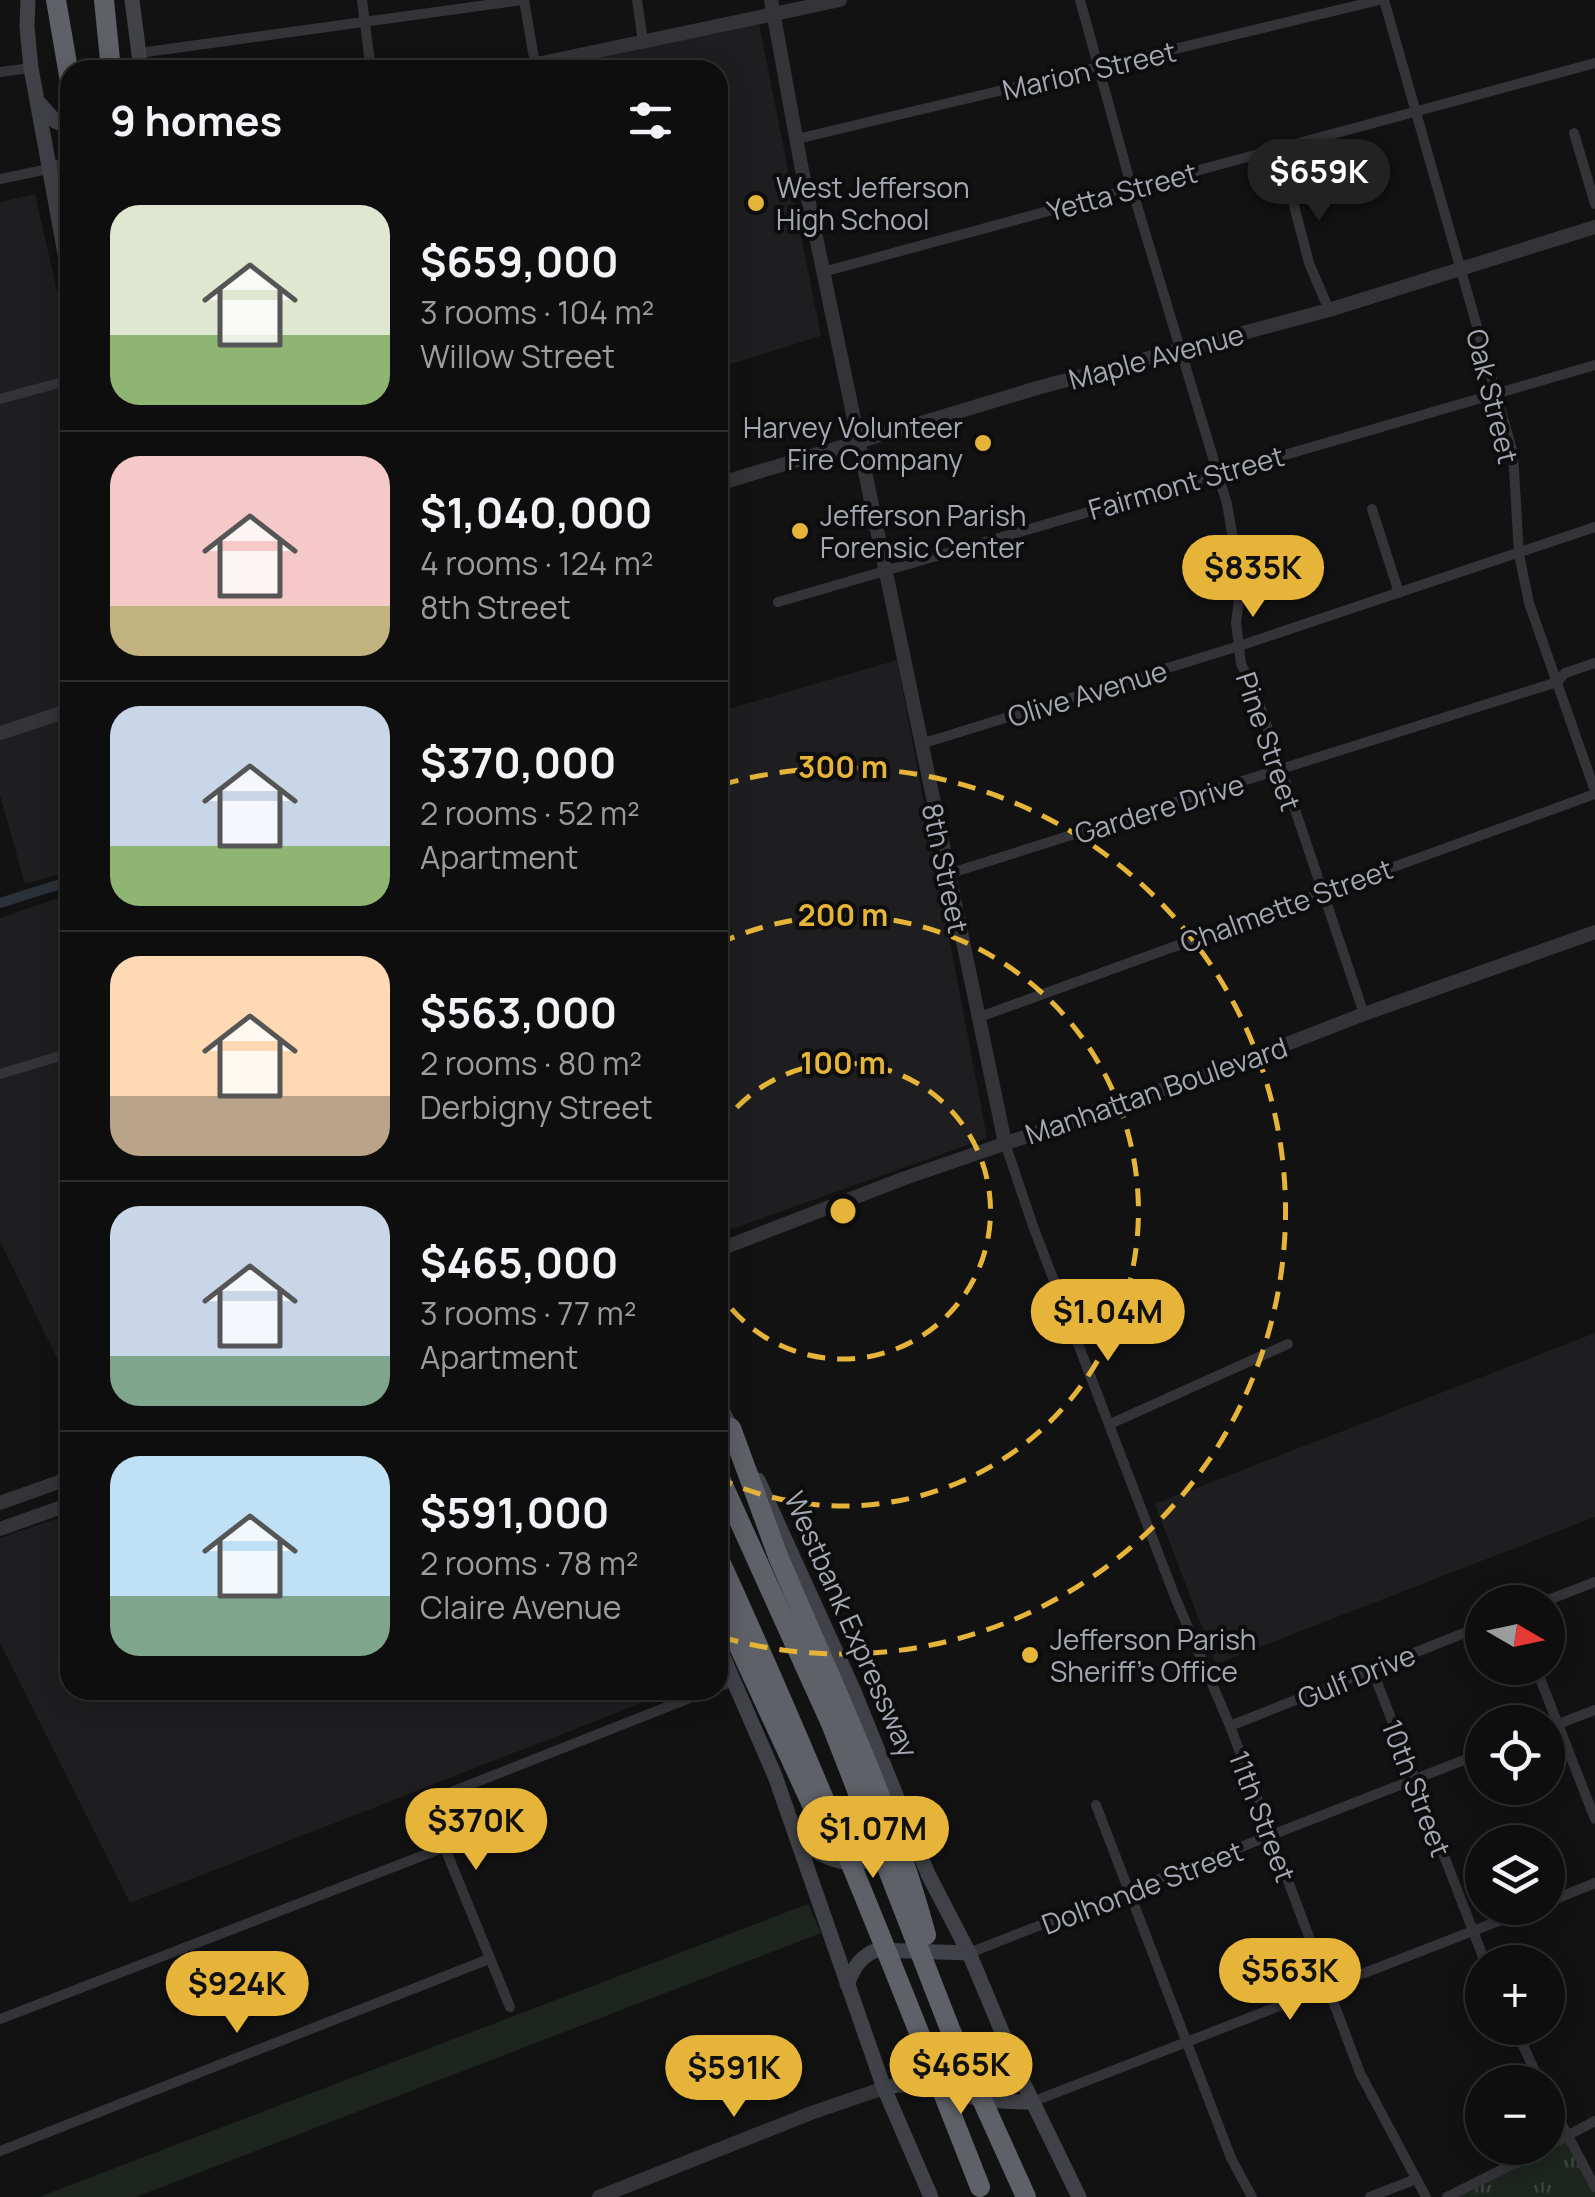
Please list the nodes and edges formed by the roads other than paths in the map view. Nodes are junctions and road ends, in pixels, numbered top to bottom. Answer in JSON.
{"nodes":[{"id":1,"x":25,"y":0,"type":"edge"},
{"id":2,"x":56,"y":0,"type":"edge"},
{"id":3,"x":104,"y":0,"type":"edge"},
{"id":4,"x":132,"y":0,"type":"edge"},
{"id":5,"x":362,"y":0,"type":"edge"},
{"id":6,"x":524,"y":0,"type":"edge"},
{"id":7,"x":636,"y":0,"type":"edge"},
{"id":8,"x":840,"y":0,"type":"edge"},
{"id":9,"x":1080,"y":0,"type":"edge"},
{"id":10,"x":1382,"y":0,"type":"edge"},
{"id":11,"x":771,"y":7,"type":"edge"},
{"id":12,"x":365,"y":23,"type":"junction"},
{"id":13,"x":643,"y":42,"type":"junction"},
{"id":14,"x":66,"y":60,"type":"edge"},
{"id":15,"x":110,"y":60,"type":"edge"},
{"id":16,"x":140,"y":60,"type":"edge"},
{"id":17,"x":152,"y":60,"type":"edge"},
{"id":18,"x":370,"y":60,"type":"edge"},
{"id":19,"x":534,"y":60,"type":"edge"},
{"id":20,"x":555,"y":60,"type":"edge"},
{"id":21,"x":1595,"y":63,"type":"edge"},
{"id":22,"x":1098,"y":67,"type":"junction"},
{"id":23,"x":31,"y":68,"type":"junction"},
{"id":24,"x":0,"y":72,"type":"edge"},
{"id":25,"x":36,"y":100,"type":"junction"},
{"id":26,"x":1414,"y":110,"type":"junction"},
{"id":27,"x":60,"y":123,"type":"edge"},
{"id":28,"x":1574,"y":133,"type":"dead end"},
{"id":29,"x":798,"y":139,"type":"junction"},
{"id":30,"x":1279,"y":148,"type":"junction"},
{"id":31,"x":60,"y":166,"type":"edge"},
{"id":32,"x":48,"y":169,"type":"junction"},
{"id":33,"x":0,"y":179,"type":"edge"},
{"id":34,"x":1132,"y":188,"type":"junction"},
{"id":35,"x":1595,"y":204,"type":"edge"},
{"id":36,"x":60,"y":220,"type":"edge"},
{"id":37,"x":1595,"y":228,"type":"edge"},
{"id":38,"x":1459,"y":270,"type":"junction"},
{"id":39,"x":823,"y":272,"type":"junction"},
{"id":40,"x":1329,"y":310,"type":"junction"},
{"id":41,"x":1181,"y":348,"type":"junction"},
{"id":42,"x":1595,"y":364,"type":"edge"},
{"id":43,"x":60,"y":383,"type":"edge"},
{"id":44,"x":1494,"y":392,"type":"junction"},
{"id":45,"x":0,"y":398,"type":"edge"},
{"id":46,"x":860,"y":444,"type":"junction"},
{"id":47,"x":1218,"y":473,"type":"junction"},
{"id":48,"x":728,"y":481,"type":"edge"},
{"id":49,"x":1372,"y":508,"type":"dead end"},
{"id":50,"x":1595,"y":526,"type":"edge"},
{"id":51,"x":1519,"y":554,"type":"junction"},
{"id":52,"x":885,"y":568,"type":"junction"},
{"id":53,"x":1399,"y":593,"type":"junction"},
{"id":54,"x":778,"y":602,"type":"dead end"},
{"id":55,"x":1239,"y":646,"type":"junction"},
{"id":56,"x":1595,"y":663,"type":"edge"},
{"id":57,"x":1557,"y":682,"type":"junction"},
{"id":58,"x":60,"y":713,"type":"edge"},
{"id":59,"x":0,"y":733,"type":"edge"},
{"id":60,"x":921,"y":744,"type":"junction"},
{"id":61,"x":1281,"y":770,"type":"junction"},
{"id":62,"x":1595,"y":793,"type":"edge"},
{"id":63,"x":948,"y":874,"type":"junction"},
{"id":64,"x":1321,"y":892,"type":"junction"},
{"id":65,"x":1595,"y":932,"type":"edge"},
{"id":66,"x":1364,"y":1014,"type":"junction"},
{"id":67,"x":977,"y":1018,"type":"junction"},
{"id":68,"x":60,"y":1056,"type":"edge"},
{"id":69,"x":0,"y":1074,"type":"edge"},
{"id":70,"x":1005,"y":1143,"type":"junction"},
{"id":71,"x":728,"y":1246,"type":"edge"},
{"id":72,"x":1288,"y":1344,"type":"dead end"},
{"id":73,"x":728,"y":1422,"type":"edge"},
{"id":74,"x":1110,"y":1424,"type":"junction"},
{"id":75,"x":731,"y":1428,"type":"junction"},
{"id":76,"x":60,"y":1482,"type":"edge"},
{"id":77,"x":60,"y":1490,"type":"edge"},
{"id":78,"x":728,"y":1496,"type":"edge"},
{"id":79,"x":0,"y":1503,"type":"edge"},
{"id":80,"x":60,"y":1507,"type":"edge"},
{"id":81,"x":18,"y":1522,"type":"junction"},
{"id":82,"x":0,"y":1529,"type":"edge"},
{"id":83,"x":728,"y":1579,"type":"edge"},
{"id":84,"x":1595,"y":1582,"type":"edge"},
{"id":85,"x":1565,"y":1594,"type":"edge"},
{"id":86,"x":1175,"y":1597,"type":"joint"},
{"id":87,"x":728,"y":1623,"type":"edge"},
{"id":88,"x":1465,"y":1633,"type":"edge"},
{"id":89,"x":1372,"y":1670,"type":"junction"},
{"id":90,"x":728,"y":1688,"type":"edge"},
{"id":91,"x":685,"y":1700,"type":"edge"},
{"id":92,"x":1595,"y":1710,"type":"edge"},
{"id":93,"x":1565,"y":1721,"type":"edge"},
{"id":94,"x":1230,"y":1726,"type":"junction"},
{"id":95,"x":1565,"y":1754,"type":"edge"},
{"id":96,"x":1465,"y":1760,"type":"edge"},
{"id":97,"x":1413,"y":1780,"type":"junction"},
{"id":98,"x":899,"y":1802,"type":"junction"},
{"id":99,"x":1096,"y":1806,"type":"dead end"},
{"id":100,"x":1595,"y":1819,"type":"edge"},
{"id":101,"x":1271,"y":1837,"type":"junction"},
{"id":102,"x":798,"y":1840,"type":"junction"},
{"id":103,"x":444,"y":1847,"type":"junction"},
{"id":104,"x":1595,"y":1884,"type":"edge"},
{"id":105,"x":1128,"y":1892,"type":"junction"},
{"id":106,"x":1565,"y":1895,"type":"edge"},
{"id":107,"x":871,"y":1910,"type":"junction"},
{"id":108,"x":1487,"y":1925,"type":"edge"},
{"id":109,"x":1471,"y":1931,"type":"junction"},
{"id":110,"x":1477,"y":1945,"type":"edge"},
{"id":111,"x":969,"y":1953,"type":"junction"},
{"id":112,"x":490,"y":1959,"type":"junction"},
{"id":113,"x":848,"y":1984,"type":"junction"},
{"id":114,"x":1328,"y":1986,"type":"junction"},
{"id":115,"x":510,"y":2007,"type":"dead end"},
{"id":116,"x":0,"y":2019,"type":"edge"},
{"id":117,"x":950,"y":2029,"type":"junction"},
{"id":118,"x":1187,"y":2043,"type":"junction"},
{"id":119,"x":1014,"y":2062,"type":"junction"},
{"id":120,"x":884,"y":2088,"type":"junction"},
{"id":121,"x":977,"y":2098,"type":"junction"},
{"id":122,"x":1032,"y":2102,"type":"junction"},
{"id":123,"x":1595,"y":2121,"type":"edge"},
{"id":124,"x":1565,"y":2130,"type":"edge"},
{"id":125,"x":1568,"y":2136,"type":"junction"},
{"id":126,"x":1565,"y":2138,"type":"edge"},
{"id":127,"x":0,"y":2151,"type":"edge"},
{"id":128,"x":1510,"y":2165,"type":"edge"},
{"id":129,"x":1416,"y":2179,"type":"junction"},
{"id":130,"x":1595,"y":2187,"type":"edge"},
{"id":131,"x":983,"y":2194,"type":"edge"},
{"id":132,"x":599,"y":2197,"type":"edge"},
{"id":133,"x":932,"y":2197,"type":"edge"},
{"id":134,"x":1026,"y":2197,"type":"edge"},
{"id":135,"x":1079,"y":2197,"type":"edge"},
{"id":136,"x":1252,"y":2197,"type":"edge"},
{"id":137,"x":1370,"y":2197,"type":"edge"},
{"id":138,"x":1426,"y":2197,"type":"edge"},
{"id":139,"x":1447,"y":2197,"type":"edge"}],
"edges":[{"from":1,"to":23,"type":"main road"},
{"from":2,"to":14,"type":"highway"},
{"from":3,"to":15,"type":"highway"},
{"from":4,"to":16,"type":"main road"},
{"from":5,"to":12,"type":"street"},
{"from":6,"to":12,"type":"street"},
{"from":6,"to":19,"type":"street"},
{"from":7,"to":13,"type":"street"},
{"from":8,"to":11,"type":"street"},
{"from":9,"to":22,"type":"street","name":"Pine Street"},
{"from":10,"to":22,"type":"street","name":"Marion Street"},
{"from":10,"to":26,"type":"street","name":"Oak Street"},
{"from":11,"to":13,"type":"street"},
{"from":11,"to":29,"type":"street","name":"8th Street"},
{"from":12,"to":17,"type":"street"},
{"from":12,"to":18,"type":"street"},
{"from":13,"to":20,"type":"street"},
{"from":21,"to":26,"type":"street","name":"Yetta Street"},
{"from":22,"to":29,"type":"street","name":"Marion Street"},
{"from":22,"to":34,"type":"street","name":"Pine Street"},
{"from":23,"to":24,"type":"street"},
{"from":23,"to":25,"type":"main road"},
{"from":25,"to":27,"type":"main road"},
{"from":25,"to":32,"type":"main road"},
{"from":26,"to":30,"type":"street","name":"Yetta Street"},
{"from":26,"to":38,"type":"street","name":"Oak Street"},
{"from":28,"to":35,"type":"street"},
{"from":29,"to":39,"type":"street","name":"8th Street"},
{"from":30,"to":34,"type":"street","name":"Yetta Street"},
{"from":30,"to":40,"type":"street"},
{"from":31,"to":32,"type":"street"},
{"from":32,"to":33,"type":"street"},
{"from":32,"to":36,"type":"main road"},
{"from":34,"to":39,"type":"street","name":"Yetta Street"},
{"from":34,"to":41,"type":"street","name":"Pine Street"},
{"from":37,"to":38,"type":"street","name":"Maple Avenue"},
{"from":38,"to":40,"type":"street","name":"Maple Avenue"},
{"from":38,"to":44,"type":"street","name":"Oak Street"},
{"from":39,"to":46,"type":"street","name":"8th Street"},
{"from":40,"to":41,"type":"street","name":"Maple Avenue"},
{"from":41,"to":46,"type":"street","name":"Maple Avenue"},
{"from":41,"to":47,"type":"street","name":"Pine Street"},
{"from":42,"to":44,"type":"street","name":"Fairmont Street"},
{"from":43,"to":45,"type":"street"},
{"from":44,"to":47,"type":"street","name":"Fairmont Street"},
{"from":44,"to":51,"type":"street","name":"Oak Street"},
{"from":46,"to":48,"type":"street","name":"Maple Avenue"},
{"from":46,"to":52,"type":"street","name":"8th Street"},
{"from":47,"to":52,"type":"street","name":"Fairmont Street"},
{"from":47,"to":55,"type":"street","name":"Pine Street"},
{"from":49,"to":53,"type":"street"},
{"from":50,"to":51,"type":"street","name":"Olive Avenue"},
{"from":51,"to":53,"type":"street","name":"Olive Avenue"},
{"from":51,"to":57,"type":"street","name":"Oak Street"},
{"from":52,"to":54,"type":"street","name":"Fairmont Street"},
{"from":52,"to":60,"type":"street","name":"8th Street"},
{"from":53,"to":55,"type":"street","name":"Olive Avenue"},
{"from":55,"to":60,"type":"street","name":"Olive Avenue"},
{"from":55,"to":61,"type":"street","name":"Pine Street"},
{"from":56,"to":57,"type":"street","name":"Gardere Drive"},
{"from":57,"to":61,"type":"street","name":"Gardere Drive"},
{"from":57,"to":62,"type":"street","name":"Oak Street"},
{"from":58,"to":59,"type":"street"},
{"from":60,"to":63,"type":"street","name":"8th Street"},
{"from":61,"to":63,"type":"street","name":"Gardere Drive"},
{"from":61,"to":64,"type":"street","name":"Pine Street"},
{"from":62,"to":64,"type":"street","name":"Chalmette Street"},
{"from":63,"to":67,"type":"street","name":"8th Street"},
{"from":64,"to":66,"type":"street","name":"Pine Street"},
{"from":64,"to":67,"type":"street","name":"Chalmette Street"},
{"from":65,"to":66,"type":"street","name":"Manhattan Boulevard"},
{"from":66,"to":70,"type":"street","name":"Manhattan Boulevard"},
{"from":67,"to":70,"type":"street","name":"8th Street"},
{"from":68,"to":69,"type":"street"},
{"from":70,"to":71,"type":"street","name":"Manhattan Boulevard"},
{"from":70,"to":74,"type":"street","name":"8th Street"},
{"from":72,"to":74,"type":"street"},
{"from":73,"to":75,"type":"main road","name":"Westbank Expressway"},
{"from":74,"to":86,"type":"street","name":"8th Street"},
{"from":75,"to":98,"type":"main road","name":"Westbank Expressway"},
{"from":75,"to":117,"type":"highway","bridge":true},
{"from":76,"to":79,"type":"street"},
{"from":77,"to":81,"type":"street"},
{"from":78,"to":117,"type":"highway","bridge":true},
{"from":80,"to":81,"type":"street"},
{"from":81,"to":82,"type":"street"},
{"from":83,"to":107,"type":"highway","bridge":true},
{"from":84,"to":85,"type":"street"},
{"from":86,"to":94,"type":"street","name":"11th Street"},
{"from":87,"to":107,"type":"highway","bridge":true},
{"from":88,"to":89,"type":"street","name":"Gulf Drive"},
{"from":89,"to":94,"type":"street","name":"Gulf Drive"},
{"from":89,"to":97,"type":"street","name":"10th Street"},
{"from":90,"to":102,"type":"main road"},
{"from":91,"to":103,"type":"street"},
{"from":92,"to":93,"type":"street"},
{"from":94,"to":101,"type":"street","name":"11th Street"},
{"from":95,"to":100,"type":"street"},
{"from":96,"to":97,"type":"street","name":"Dolhonde Street"},
{"from":97,"to":101,"type":"street","name":"Dolhonde Street"},
{"from":97,"to":109,"type":"street","name":"10th Street"},
{"from":98,"to":102,"type":"main road"},
{"from":98,"to":111,"type":"main road","name":"Westbank Expressway"},
{"from":99,"to":105,"type":"street"},
{"from":101,"to":105,"type":"street","name":"Dolhonde Street"},
{"from":101,"to":114,"type":"street","name":"11th Street"},
{"from":102,"to":113,"type":"main road"},
{"from":103,"to":112,"type":"street"},
{"from":103,"to":116,"type":"street"},
{"from":104,"to":106,"type":"street"},
{"from":105,"to":111,"type":"street","name":"Dolhonde Street"},
{"from":105,"to":118,"type":"street"},
{"from":107,"to":131,"type":"highway","bridge":true},
{"from":108,"to":109,"type":"street"},
{"from":109,"to":110,"type":"street","name":"10th Street"},
{"from":109,"to":114,"type":"street"},
{"from":111,"to":113,"type":"main road"},
{"from":111,"to":119,"type":"main road","name":"Westbank Expressway"},
{"from":112,"to":115,"type":"street"},
{"from":112,"to":127,"type":"street"},
{"from":113,"to":120,"type":"main road"},
{"from":114,"to":118,"type":"street"},
{"from":114,"to":129,"type":"street","name":"11th Street"},
{"from":117,"to":134,"type":"highway","bridge":true},
{"from":118,"to":122,"type":"street"},
{"from":118,"to":136,"type":"street"},
{"from":119,"to":121,"type":"main road"},
{"from":119,"to":122,"type":"main road","name":"Westbank Expressway"},
{"from":120,"to":121,"type":"main road"},
{"from":120,"to":132,"type":"street"},
{"from":120,"to":133,"type":"main road"},
{"from":121,"to":122,"type":"main road"},
{"from":122,"to":135,"type":"main road","name":"Westbank Expressway"},
{"from":123,"to":125,"type":"street"},
{"from":124,"to":125,"type":"street"},
{"from":125,"to":126,"type":"street"},
{"from":125,"to":130,"type":"street"},
{"from":128,"to":139,"type":"street"},
{"from":129,"to":137,"type":"street"},
{"from":129,"to":138,"type":"street","name":"11th Street"}]}
